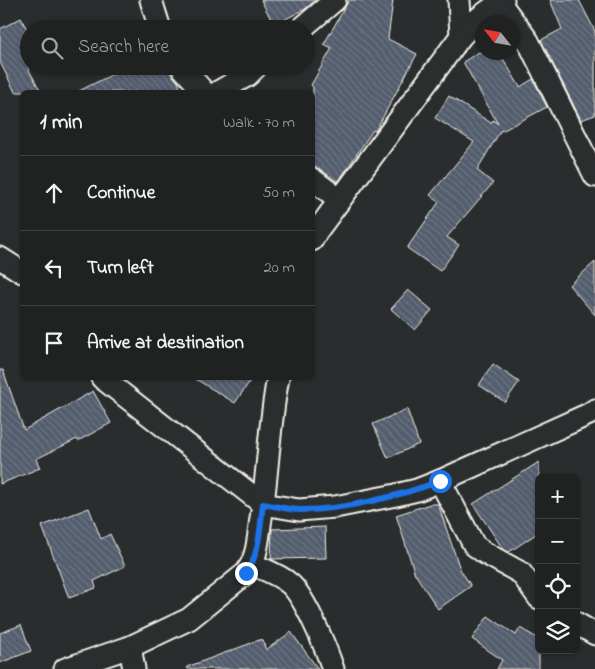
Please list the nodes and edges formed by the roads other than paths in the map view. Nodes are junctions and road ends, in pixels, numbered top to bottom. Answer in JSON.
{"nodes":[{"id":1,"x":151,"y":0,"type":"edge"},
{"id":2,"x":334,"y":0,"type":"edge"},
{"id":3,"x":459,"y":0,"type":"edge"},
{"id":4,"x":502,"y":1,"type":"edge"},
{"id":5,"x":157,"y":20,"type":"edge"},
{"id":6,"x":311,"y":20,"type":"edge"},
{"id":7,"x":461,"y":36,"type":"junction"},
{"id":8,"x":189,"y":75,"type":"edge"},
{"id":9,"x":246,"y":75,"type":"edge"},
{"id":10,"x":202,"y":90,"type":"edge"},
{"id":11,"x":221,"y":90,"type":"edge"},
{"id":12,"x":595,"y":176,"type":"edge"},
{"id":13,"x":315,"y":181,"type":"edge"},
{"id":14,"x":340,"y":200,"type":"junction"},
{"id":15,"x":315,"y":235,"type":"edge"},
{"id":16,"x":0,"y":258,"type":"edge"},
{"id":17,"x":20,"y":271,"type":"edge"},
{"id":18,"x":105,"y":380,"type":"edge"},
{"id":19,"x":278,"y":380,"type":"edge"},
{"id":20,"x":595,"y":410,"type":"edge"},
{"id":21,"x":440,"y":481,"type":"junction"},
{"id":22,"x":263,"y":504,"type":"junction"},
{"id":23,"x":252,"y":564,"type":"junction"},
{"id":24,"x":535,"y":592,"type":"edge"},
{"id":25,"x":580,"y":625,"type":"edge"},
{"id":26,"x":595,"y":634,"type":"edge"},
{"id":27,"x":130,"y":646,"type":"junction"},
{"id":28,"x":64,"y":669,"type":"edge"},
{"id":29,"x":134,"y":669,"type":"edge"},
{"id":30,"x":333,"y":669,"type":"edge"}],
"edges":[{"from":1,"to":5,"type":"street"},
{"from":2,"to":6,"type":"street"},
{"from":3,"to":7,"type":"street"},
{"from":4,"to":7,"type":"street"},
{"from":4,"to":12,"type":"street"},
{"from":7,"to":14,"type":"street"},
{"from":8,"to":10,"type":"street"},
{"from":9,"to":11,"type":"street"},
{"from":13,"to":14,"type":"street"},
{"from":14,"to":15,"type":"street"},
{"from":16,"to":17,"type":"street"},
{"from":18,"to":22,"type":"street"},
{"from":19,"to":22,"type":"street"},
{"from":20,"to":21,"type":"street"},
{"from":21,"to":22,"type":"street"},
{"from":21,"to":24,"type":"street"},
{"from":22,"to":23,"type":"street"},
{"from":23,"to":27,"type":"street"},
{"from":23,"to":30,"type":"street"},
{"from":25,"to":26,"type":"street"},
{"from":27,"to":28,"type":"street"},
{"from":27,"to":29,"type":"street"}]}
